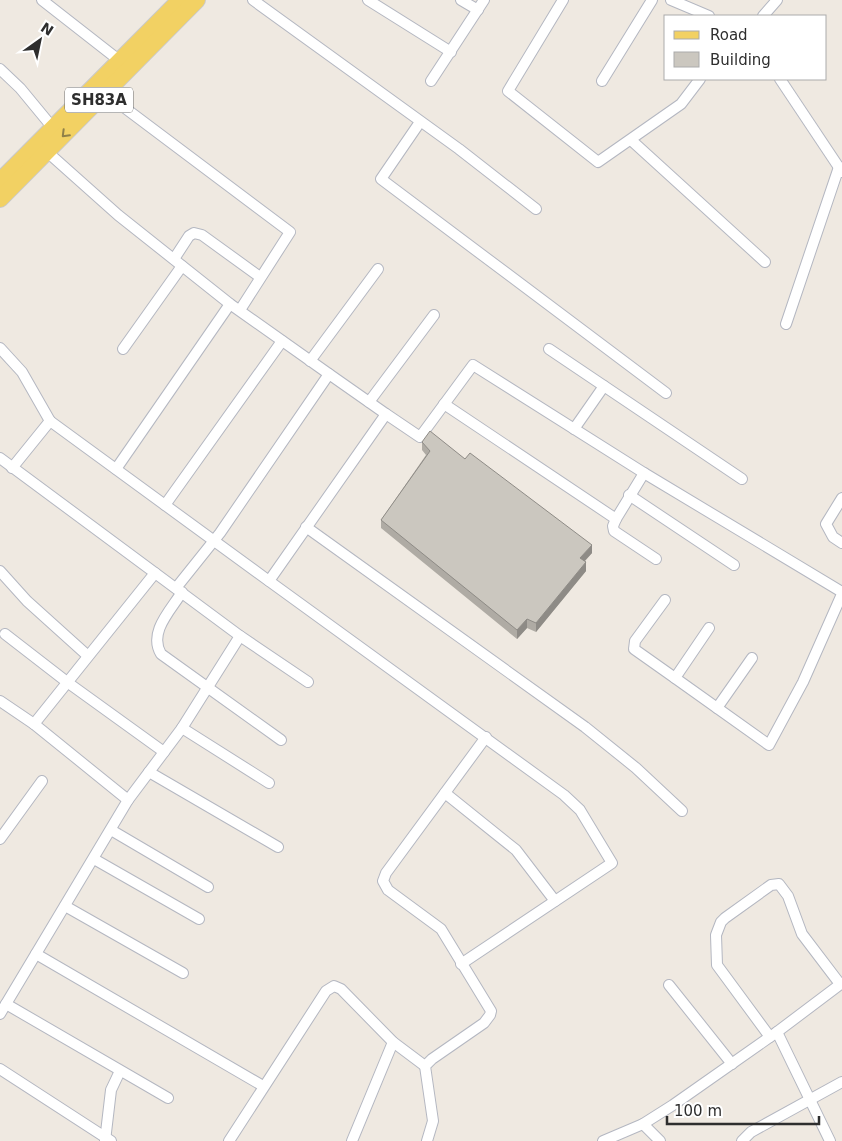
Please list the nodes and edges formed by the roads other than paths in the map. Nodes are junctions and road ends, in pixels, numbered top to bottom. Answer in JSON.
{"nodes":[{"id":1,"x":42,"y":0,"type":"edge"},
{"id":2,"x":180,"y":0,"type":"edge"},
{"id":3,"x":197,"y":0,"type":"edge"},
{"id":4,"x":253,"y":0,"type":"edge"},
{"id":5,"x":461,"y":0,"type":"edge"},
{"id":6,"x":484,"y":0,"type":"edge"},
{"id":7,"x":563,"y":0,"type":"edge"},
{"id":8,"x":652,"y":0,"type":"edge"},
{"id":9,"x":671,"y":0,"type":"edge"},
{"id":10,"x":777,"y":0,"type":"edge"},
{"id":11,"x":374,"y":2,"type":"edge"},
{"id":12,"x":478,"y":10,"type":"junction"},
{"id":13,"x":707,"y":15,"type":"edge"},
{"id":14,"x":764,"y":15,"type":"edge"},
{"id":15,"x":451,"y":52,"type":"junction"},
{"id":16,"x":120,"y":61,"type":"junction"},
{"id":17,"x":0,"y":69,"type":"edge"},
{"id":18,"x":699,"y":80,"type":"edge"},
{"id":19,"x":781,"y":80,"type":"edge"},
{"id":20,"x":431,"y":81,"type":"dead end"},
{"id":21,"x":602,"y":81,"type":"dead end"},
{"id":22,"x":106,"y":93,"type":"junction"},
{"id":23,"x":420,"y":122,"type":"junction"},
{"id":24,"x":53,"y":128,"type":"junction"},
{"id":25,"x":631,"y":140,"type":"junction"},
{"id":26,"x":42,"y":148,"type":"junction"},
{"id":27,"x":841,"y":169,"type":"edge"},
{"id":28,"x":0,"y":181,"type":"edge"},
{"id":29,"x":0,"y":199,"type":"edge"},
{"id":30,"x":536,"y":208,"type":"dead end"},
{"id":31,"x":178,"y":262,"type":"junction"},
{"id":32,"x":765,"y":262,"type":"dead end"},
{"id":33,"x":378,"y":269,"type":"dead end"},
{"id":34,"x":260,"y":278,"type":"junction"},
{"id":35,"x":230,"y":304,"type":"junction"},
{"id":36,"x":240,"y":310,"type":"junction"},
{"id":37,"x":434,"y":315,"type":"dead end"},
{"id":38,"x":786,"y":324,"type":"dead end"},
{"id":39,"x":282,"y":341,"type":"junction"},
{"id":40,"x":0,"y":348,"type":"edge"},
{"id":41,"x":123,"y":349,"type":"dead end"},
{"id":42,"x":548,"y":349,"type":"dead end"},
{"id":43,"x":310,"y":361,"type":"junction"},
{"id":44,"x":329,"y":374,"type":"junction"},
{"id":45,"x":604,"y":386,"type":"junction"},
{"id":46,"x":666,"y":393,"type":"dead end"},
{"id":47,"x":369,"y":402,"type":"junction"},
{"id":48,"x":444,"y":404,"type":"junction"},
{"id":49,"x":386,"y":414,"type":"junction"},
{"id":50,"x":50,"y":421,"type":"junction"},
{"id":51,"x":574,"y":430,"type":"junction"},
{"id":52,"x":0,"y":458,"type":"edge"},
{"id":53,"x":12,"y":468,"type":"junction"},
{"id":54,"x":116,"y":469,"type":"junction"},
{"id":55,"x":644,"y":473,"type":"junction"},
{"id":56,"x":742,"y":478,"type":"dead end"},
{"id":57,"x":629,"y":495,"type":"junction"},
{"id":58,"x":842,"y":498,"type":"edge"},
{"id":59,"x":165,"y":506,"type":"junction"},
{"id":60,"x":616,"y":519,"type":"junction"},
{"id":61,"x":306,"y":527,"type":"junction"},
{"id":62,"x":214,"y":541,"type":"junction"},
{"id":63,"x":842,"y":543,"type":"edge"},
{"id":64,"x":656,"y":559,"type":"dead end"},
{"id":65,"x":734,"y":565,"type":"dead end"},
{"id":66,"x":0,"y":571,"type":"edge"},
{"id":67,"x":155,"y":573,"type":"junction"},
{"id":68,"x":268,"y":581,"type":"junction"},
{"id":69,"x":179,"y":590,"type":"junction"},
{"id":70,"x":842,"y":593,"type":"edge"},
{"id":71,"x":664,"y":600,"type":"dead end"},
{"id":72,"x":709,"y":628,"type":"dead end"},
{"id":73,"x":5,"y":634,"type":"dead end"},
{"id":74,"x":240,"y":636,"type":"junction"},
{"id":75,"x":88,"y":656,"type":"junction"},
{"id":76,"x":752,"y":658,"type":"dead end"},
{"id":77,"x":675,"y":678,"type":"junction"},
{"id":78,"x":67,"y":682,"type":"junction"},
{"id":79,"x":308,"y":682,"type":"dead end"},
{"id":80,"x":208,"y":689,"type":"junction"},
{"id":81,"x":0,"y":701,"type":"edge"},
{"id":82,"x":717,"y":708,"type":"junction"},
{"id":83,"x":34,"y":724,"type":"junction"},
{"id":84,"x":182,"y":728,"type":"junction"},
{"id":85,"x":486,"y":737,"type":"junction"},
{"id":86,"x":281,"y":740,"type":"dead end"},
{"id":87,"x":164,"y":752,"type":"junction"},
{"id":88,"x":149,"y":772,"type":"junction"},
{"id":89,"x":42,"y":780,"type":"dead end"},
{"id":90,"x":269,"y":783,"type":"dead end"},
{"id":91,"x":445,"y":793,"type":"junction"},
{"id":92,"x":128,"y":800,"type":"junction"},
{"id":93,"x":682,"y":811,"type":"dead end"},
{"id":94,"x":111,"y":830,"type":"junction"},
{"id":95,"x":0,"y":839,"type":"edge"},
{"id":96,"x":278,"y":848,"type":"dead end"},
{"id":97,"x":94,"y":859,"type":"junction"},
{"id":98,"x":208,"y":886,"type":"dead end"},
{"id":99,"x":555,"y":901,"type":"junction"},
{"id":100,"x":65,"y":906,"type":"junction"},
{"id":101,"x":199,"y":919,"type":"dead end"},
{"id":102,"x":36,"y":954,"type":"junction"},
{"id":103,"x":461,"y":964,"type":"junction"},
{"id":104,"x":182,"y":973,"type":"dead end"},
{"id":105,"x":841,"y":984,"type":"edge"},
{"id":106,"x":669,"y":985,"type":"dead end"},
{"id":107,"x":6,"y":1004,"type":"junction"},
{"id":108,"x":0,"y":1014,"type":"edge"},
{"id":109,"x":774,"y":1035,"type":"junction"},
{"id":110,"x":393,"y":1042,"type":"junction"},
{"id":111,"x":732,"y":1064,"type":"junction"},
{"id":112,"x":425,"y":1066,"type":"junction"},
{"id":113,"x":0,"y":1069,"type":"edge"},
{"id":114,"x":120,"y":1071,"type":"junction"},
{"id":115,"x":842,"y":1082,"type":"edge"},
{"id":116,"x":263,"y":1086,"type":"junction"},
{"id":117,"x":168,"y":1098,"type":"dead end"},
{"id":118,"x":810,"y":1099,"type":"junction"},
{"id":119,"x":643,"y":1124,"type":"junction"},
{"id":120,"x":107,"y":1140,"type":"edge"},
{"id":121,"x":229,"y":1141,"type":"edge"},
{"id":122,"x":352,"y":1141,"type":"edge"},
{"id":123,"x":427,"y":1141,"type":"edge"},
{"id":124,"x":604,"y":1141,"type":"edge"},
{"id":125,"x":660,"y":1141,"type":"edge"},
{"id":126,"x":742,"y":1141,"type":"edge"},
{"id":127,"x":830,"y":1141,"type":"edge"}],
"edges":[{"from":1,"to":16,"type":"street"},
{"from":2,"to":16,"type":"main road","number":"SH83A"},
{"from":3,"to":22,"type":"main road","number":"SH83A"},
{"from":4,"to":23,"type":"street"},
{"from":5,"to":12,"type":"street"},
{"from":6,"to":12,"type":"street"},
{"from":7,"to":25,"type":"street"},
{"from":8,"to":21,"type":"street"},
{"from":9,"to":13,"type":"street"},
{"from":10,"to":14,"type":"street"},
{"from":11,"to":15,"type":"street"},
{"from":12,"to":15,"type":"street"},
{"from":15,"to":20,"type":"street"},
{"from":16,"to":24,"type":"main road","number":"SH83A"},
{"from":17,"to":24,"type":"street"},
{"from":18,"to":25,"type":"street"},
{"from":19,"to":27,"type":"street"},
{"from":22,"to":26,"type":"main road","number":"SH83A","one_way":true},
{"from":22,"to":34,"type":"street"},
{"from":23,"to":30,"type":"street"},
{"from":23,"to":46,"type":"street"},
{"from":24,"to":26,"type":"main road","number":"SH83A"},
{"from":25,"to":32,"type":"street"},
{"from":26,"to":28,"type":"main road","number":"SH83A"},
{"from":26,"to":29,"type":"main road","number":"SH83A"},
{"from":26,"to":31,"type":"street"},
{"from":27,"to":38,"type":"street"},
{"from":31,"to":34,"type":"street"},
{"from":31,"to":35,"type":"street"},
{"from":31,"to":41,"type":"street"},
{"from":33,"to":43,"type":"street"},
{"from":34,"to":36,"type":"street"},
{"from":35,"to":36,"type":"street"},
{"from":35,"to":54,"type":"street"},
{"from":36,"to":39,"type":"street"},
{"from":37,"to":47,"type":"street"},
{"from":39,"to":43,"type":"street"},
{"from":39,"to":59,"type":"street"},
{"from":40,"to":50,"type":"street"},
{"from":42,"to":45,"type":"street"},
{"from":43,"to":44,"type":"street"},
{"from":44,"to":47,"type":"street"},
{"from":44,"to":62,"type":"street"},
{"from":45,"to":51,"type":"street"},
{"from":45,"to":56,"type":"street"},
{"from":47,"to":49,"type":"street"},
{"from":48,"to":49,"type":"street"},
{"from":48,"to":51,"type":"street"},
{"from":48,"to":60,"type":"street"},
{"from":49,"to":61,"type":"street"},
{"from":50,"to":53,"type":"street"},
{"from":50,"to":54,"type":"street"},
{"from":51,"to":55,"type":"street"},
{"from":52,"to":53,"type":"street"},
{"from":53,"to":67,"type":"street"},
{"from":54,"to":59,"type":"street"},
{"from":55,"to":57,"type":"street"},
{"from":55,"to":70,"type":"street"},
{"from":57,"to":60,"type":"street"},
{"from":57,"to":65,"type":"street"},
{"from":58,"to":63,"type":"street"},
{"from":59,"to":62,"type":"street"},
{"from":60,"to":64,"type":"street"},
{"from":61,"to":68,"type":"street"},
{"from":61,"to":93,"type":"street"},
{"from":62,"to":68,"type":"street"},
{"from":62,"to":69,"type":"street"},
{"from":66,"to":75,"type":"street"},
{"from":67,"to":69,"type":"street"},
{"from":67,"to":75,"type":"street"},
{"from":68,"to":85,"type":"street"},
{"from":69,"to":74,"type":"street"},
{"from":69,"to":80,"type":"street"},
{"from":70,"to":82,"type":"street"},
{"from":71,"to":77,"type":"street"},
{"from":72,"to":77,"type":"street"},
{"from":73,"to":78,"type":"street"},
{"from":74,"to":79,"type":"street"},
{"from":74,"to":80,"type":"street"},
{"from":75,"to":78,"type":"street"},
{"from":76,"to":82,"type":"street"},
{"from":77,"to":82,"type":"street"},
{"from":78,"to":83,"type":"street"},
{"from":78,"to":87,"type":"street"},
{"from":80,"to":84,"type":"street"},
{"from":80,"to":86,"type":"street"},
{"from":81,"to":83,"type":"street"},
{"from":83,"to":92,"type":"street"},
{"from":84,"to":87,"type":"street"},
{"from":84,"to":90,"type":"street"},
{"from":85,"to":91,"type":"street"},
{"from":85,"to":99,"type":"street"},
{"from":87,"to":88,"type":"street"},
{"from":88,"to":92,"type":"street"},
{"from":88,"to":96,"type":"street"},
{"from":89,"to":95,"type":"street"},
{"from":91,"to":99,"type":"street"},
{"from":91,"to":103,"type":"street"},
{"from":92,"to":94,"type":"street"},
{"from":94,"to":97,"type":"street"},
{"from":94,"to":98,"type":"street"},
{"from":97,"to":100,"type":"street"},
{"from":97,"to":101,"type":"street"},
{"from":99,"to":103,"type":"street"},
{"from":100,"to":102,"type":"street"},
{"from":100,"to":104,"type":"street"},
{"from":102,"to":107,"type":"street"},
{"from":102,"to":116,"type":"street"},
{"from":103,"to":112,"type":"street"},
{"from":105,"to":109,"type":"street"},
{"from":105,"to":109,"type":"street"},
{"from":106,"to":111,"type":"street"},
{"from":107,"to":108,"type":"street"},
{"from":107,"to":114,"type":"street"},
{"from":109,"to":111,"type":"street"},
{"from":109,"to":118,"type":"street"},
{"from":110,"to":112,"type":"street"},
{"from":110,"to":116,"type":"street"},
{"from":110,"to":122,"type":"street"},
{"from":111,"to":119,"type":"street"},
{"from":112,"to":123,"type":"street"},
{"from":113,"to":120,"type":"street"},
{"from":114,"to":117,"type":"street"},
{"from":114,"to":120,"type":"street"},
{"from":115,"to":118,"type":"street"},
{"from":116,"to":121,"type":"street"},
{"from":118,"to":126,"type":"street"},
{"from":118,"to":127,"type":"street"},
{"from":119,"to":124,"type":"street"},
{"from":119,"to":125,"type":"street"}]}
